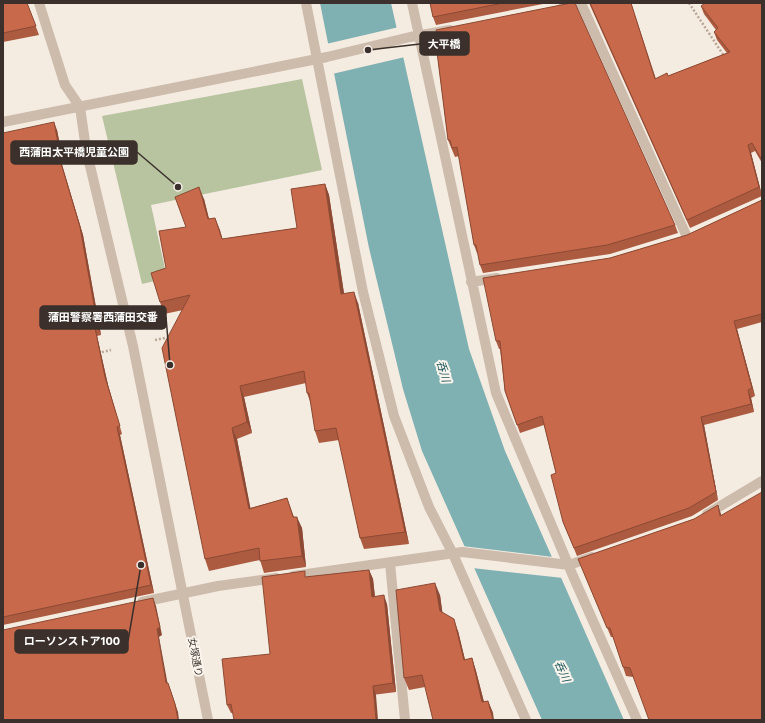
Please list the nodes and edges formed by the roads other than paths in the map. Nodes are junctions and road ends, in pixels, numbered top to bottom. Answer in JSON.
{"nodes":[{"id":1,"x":39,"y":3,"type":"edge"},
{"id":2,"x":306,"y":3,"type":"edge"},
{"id":3,"x":412,"y":3,"type":"edge"},
{"id":4,"x":581,"y":3,"type":"edge"},
{"id":5,"x":550,"y":10,"type":"edge"},
{"id":6,"x":458,"y":28,"type":"edge"},
{"id":7,"x":415,"y":37,"type":"junction"},
{"id":8,"x":323,"y":58,"type":"junction"},
{"id":9,"x":80,"y":106,"type":"junction"},
{"id":10,"x":3,"y":122,"type":"edge"},
{"id":11,"x":686,"y":237,"type":"edge"},
{"id":12,"x":510,"y":276,"type":"edge"},
{"id":13,"x":471,"y":282,"type":"junction"},
{"id":14,"x":762,"y":481,"type":"edge"},
{"id":15,"x":695,"y":522,"type":"edge"},
{"id":16,"x":458,"y":553,"type":"junction"},
{"id":17,"x":599,"y":555,"type":"edge"},
{"id":18,"x":390,"y":563,"type":"junction"},
{"id":19,"x":565,"y":565,"type":"junction"},
{"id":20,"x":184,"y":594,"type":"junction"},
{"id":21,"x":135,"y":604,"type":"edge"},
{"id":22,"x":208,"y":720,"type":"edge"},
{"id":23,"x":405,"y":720,"type":"edge"},
{"id":24,"x":526,"y":720,"type":"edge"},
{"id":25,"x":637,"y":720,"type":"edge"}],
"edges":[{"from":1,"to":9,"type":"street"},
{"from":2,"to":8,"type":"street"},
{"from":3,"to":7,"type":"street"},
{"from":4,"to":5,"type":"street"},
{"from":4,"to":11,"type":"street"},
{"from":6,"to":7,"type":"street"},
{"from":7,"to":8,"type":"street"},
{"from":7,"to":13,"type":"street"},
{"from":8,"to":9,"type":"street"},
{"from":8,"to":16,"type":"street"},
{"from":9,"to":10,"type":"street"},
{"from":9,"to":20,"type":"street","name":"女塚通り"},
{"from":12,"to":13,"type":"street"},
{"from":13,"to":19,"type":"street"},
{"from":14,"to":15,"type":"street"},
{"from":16,"to":18,"type":"street"},
{"from":16,"to":19,"type":"street"},
{"from":16,"to":24,"type":"street"},
{"from":17,"to":19,"type":"street"},
{"from":18,"to":20,"type":"street"},
{"from":18,"to":23,"type":"street"},
{"from":19,"to":25,"type":"street"},
{"from":20,"to":21,"type":"street"},
{"from":20,"to":22,"type":"street","name":"女塚通り"}]}
